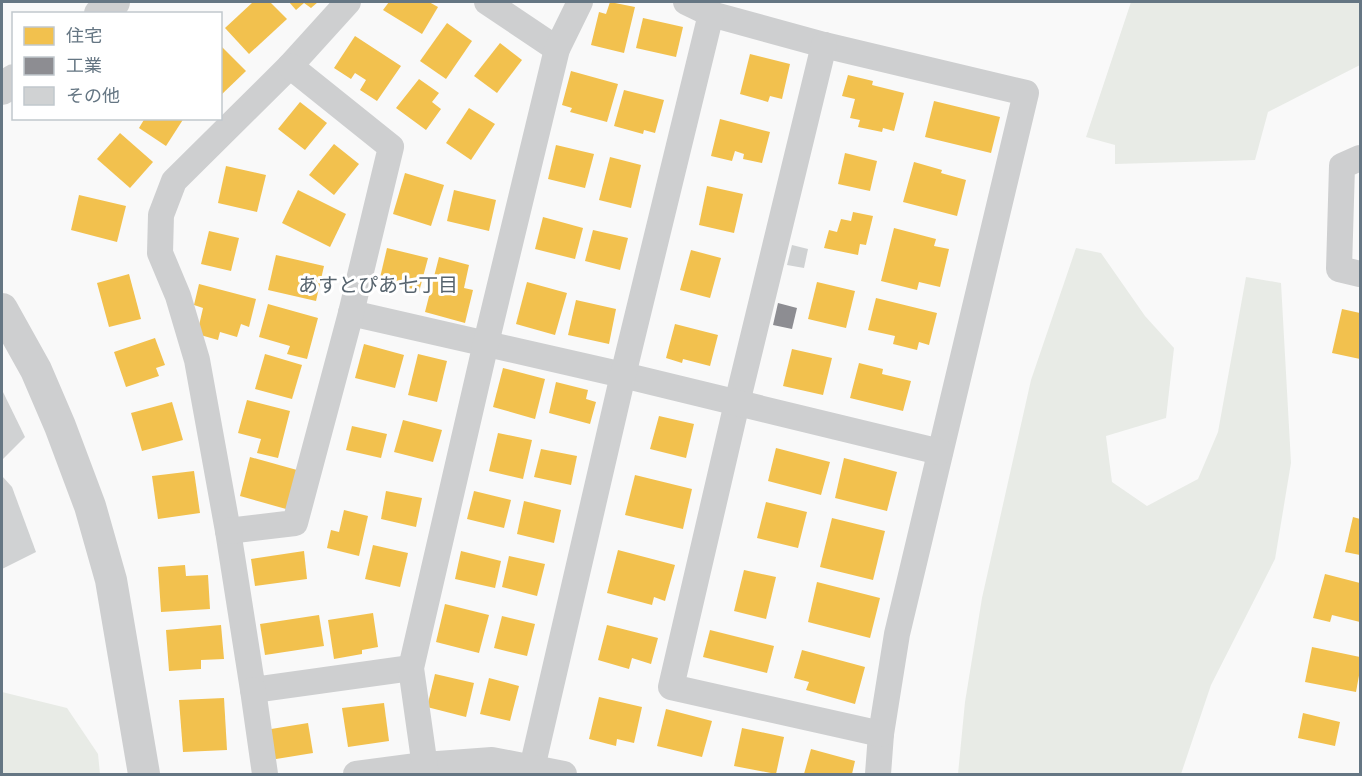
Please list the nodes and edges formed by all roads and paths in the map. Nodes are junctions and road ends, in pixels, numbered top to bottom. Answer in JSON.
{"nodes":[{"id":1,"x":114,"y":2,"type":"edge"},
{"id":2,"x":348,"y":2,"type":"edge"},
{"id":3,"x":487,"y":2,"type":"edge"},
{"id":4,"x":580,"y":2,"type":"edge"},
{"id":5,"x":686,"y":2,"type":"edge"},
{"id":6,"x":102,"y":12,"type":"edge"},
{"id":7,"x":711,"y":14,"type":"junction"},
{"id":8,"x":824,"y":45,"type":"junction"},
{"id":9,"x":557,"y":49,"type":"junction"},
{"id":10,"x":290,"y":66,"type":"junction"},
{"id":11,"x":1360,"y":158,"type":"edge"},
{"id":12,"x":1360,"y":274,"type":"edge"},
{"id":13,"x":2,"y":309,"type":"edge"},
{"id":14,"x":351,"y":313,"type":"junction"},
{"id":15,"x":486,"y":343,"type":"junction"},
{"id":16,"x":623,"y":375,"type":"junction"},
{"id":17,"x":737,"y":403,"type":"junction"},
{"id":18,"x":940,"y":452,"type":"junction"},
{"id":19,"x":228,"y":531,"type":"junction"},
{"id":20,"x":411,"y":668,"type":"junction"},
{"id":21,"x":253,"y":690,"type":"junction"},
{"id":22,"x":881,"y":734,"type":"junction"},
{"id":23,"x":532,"y":768,"type":"junction"},
{"id":24,"x":425,"y":770,"type":"edge"},
{"id":25,"x":144,"y":774,"type":"edge"},
{"id":26,"x":265,"y":774,"type":"edge"},
{"id":27,"x":356,"y":774,"type":"edge"},
{"id":28,"x":564,"y":774,"type":"edge"},
{"id":29,"x":878,"y":774,"type":"edge"}],
"edges":[{"from":1,"to":6,"type":"street"},
{"from":2,"to":10,"type":"street"},
{"from":3,"to":9,"type":"street"},
{"from":4,"to":9,"type":"street"},
{"from":5,"to":7,"type":"street"},
{"from":7,"to":8,"type":"street"},
{"from":7,"to":16,"type":"street"},
{"from":8,"to":17,"type":"street"},
{"from":8,"to":18,"type":"street"},
{"from":9,"to":15,"type":"street"},
{"from":10,"to":14,"type":"street"},
{"from":10,"to":19,"type":"street"},
{"from":11,"to":12,"type":"street"},
{"from":13,"to":25,"type":"street"},
{"from":14,"to":15,"type":"street"},
{"from":14,"to":19,"type":"street"},
{"from":15,"to":16,"type":"street"},
{"from":15,"to":20,"type":"street"},
{"from":16,"to":17,"type":"street"},
{"from":16,"to":23,"type":"street"},
{"from":17,"to":18,"type":"street"},
{"from":17,"to":22,"type":"street"},
{"from":18,"to":22,"type":"street"},
{"from":19,"to":21,"type":"street"},
{"from":20,"to":21,"type":"street"},
{"from":20,"to":24,"type":"street"},
{"from":21,"to":26,"type":"street"},
{"from":22,"to":29,"type":"street"},
{"from":23,"to":24,"type":"street"},
{"from":23,"to":28,"type":"street"},
{"from":24,"to":27,"type":"street"}]}
